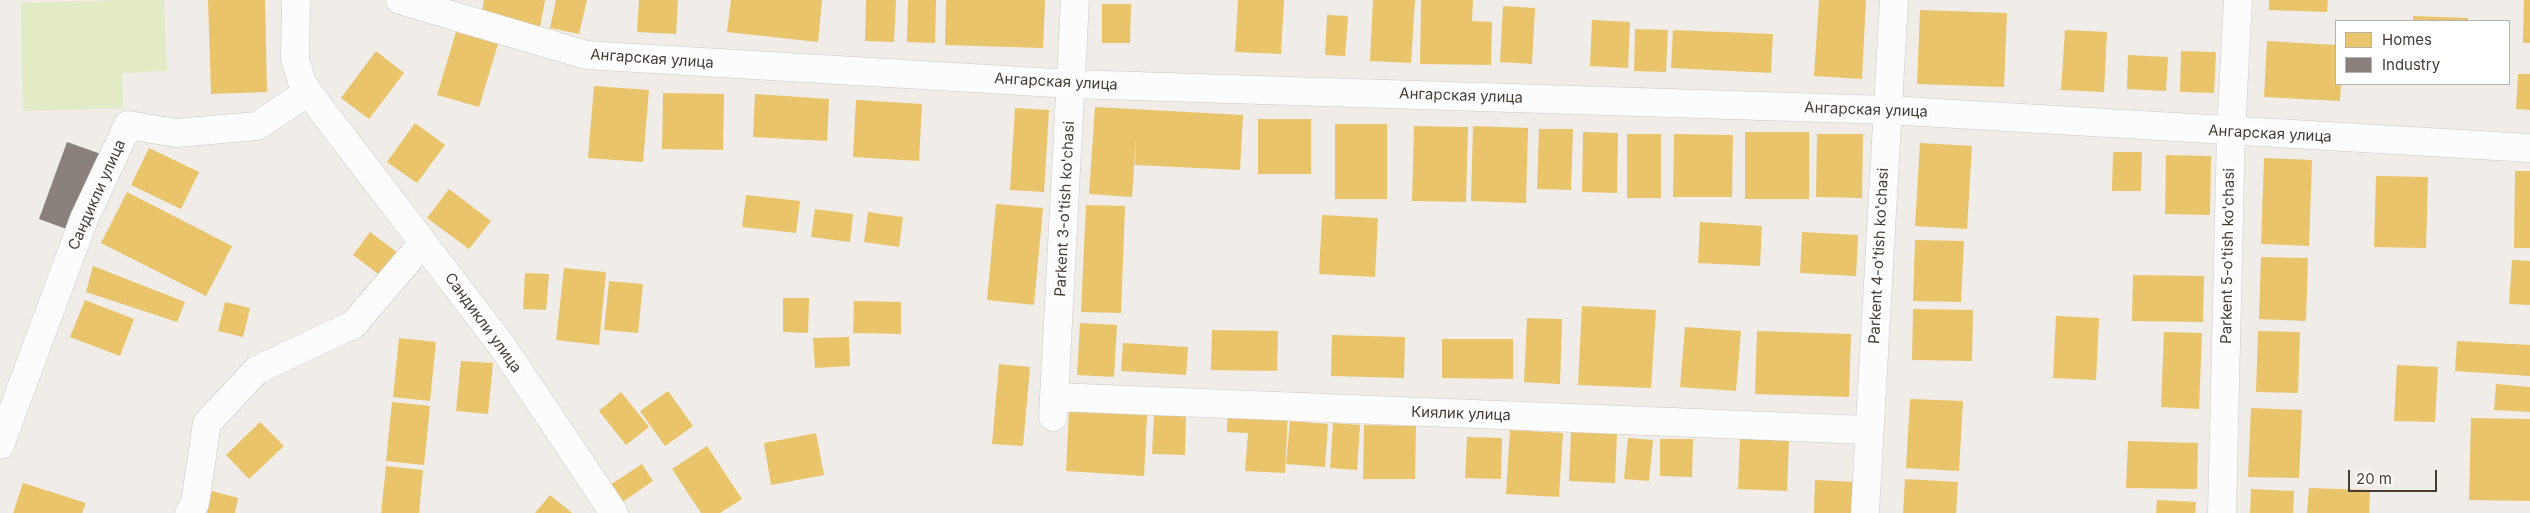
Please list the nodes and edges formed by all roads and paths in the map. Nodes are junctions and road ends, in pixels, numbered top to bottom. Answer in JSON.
{"nodes":[{"id":1,"x":296,"y":0,"type":"edge"},
{"id":2,"x":400,"y":0,"type":"edge"},
{"id":3,"x":1075,"y":0,"type":"edge"},
{"id":4,"x":1894,"y":0,"type":"edge"},
{"id":5,"x":2238,"y":0,"type":"edge"},
{"id":6,"x":1072,"y":84,"type":"junction"},
{"id":7,"x":308,"y":92,"type":"junction"},
{"id":8,"x":1888,"y":110,"type":"junction"},
{"id":9,"x":2231,"y":132,"type":"junction"},
{"id":10,"x":2530,"y":148,"type":"edge"},
{"id":11,"x":423,"y":244,"type":"junction"},
{"id":12,"x":1054,"y":407,"type":"joint"},
{"id":13,"x":1868,"y":430,"type":"junction"},
{"id":14,"x":0,"y":445,"type":"edge"},
{"id":15,"x":189,"y":513,"type":"edge"},
{"id":16,"x":614,"y":513,"type":"edge"},
{"id":17,"x":1865,"y":513,"type":"edge"},
{"id":18,"x":2222,"y":513,"type":"edge"}],
"edges":[{"from":1,"to":7,"type":"street","name":"Сандикли улица"},
{"from":2,"to":6,"type":"street","name":"Ангарская улица"},
{"from":3,"to":6,"type":"street","name":"Parkent 3-o'tish ko'chasi"},
{"from":4,"to":8,"type":"street","name":"Parkent 4-o'tish ko'chasi"},
{"from":5,"to":9,"type":"street","name":"Parkent 5-o'tish ko'chasi"},
{"from":6,"to":8,"type":"street","name":"Ангарская улица"},
{"from":6,"to":12,"type":"street","name":"Parkent 3-o'tish ko'chasi"},
{"from":7,"to":11,"type":"street","name":"Сандикли улица"},
{"from":7,"to":14,"type":"street","name":"Сандикли улица"},
{"from":8,"to":9,"type":"street","name":"Ангарская улица"},
{"from":8,"to":13,"type":"street","name":"Parkent 4-o'tish ko'chasi"},
{"from":9,"to":10,"type":"street","name":"Ангарская улица"},
{"from":9,"to":18,"type":"street","name":"Parkent 5-o'tish ko'chasi"},
{"from":11,"to":15,"type":"street"},
{"from":11,"to":16,"type":"street","name":"Сандикли улица"},
{"from":12,"to":13,"type":"street","name":"Киялик улица"},
{"from":13,"to":17,"type":"street","name":"Parkent 4-o'tish ko'chasi"}]}
